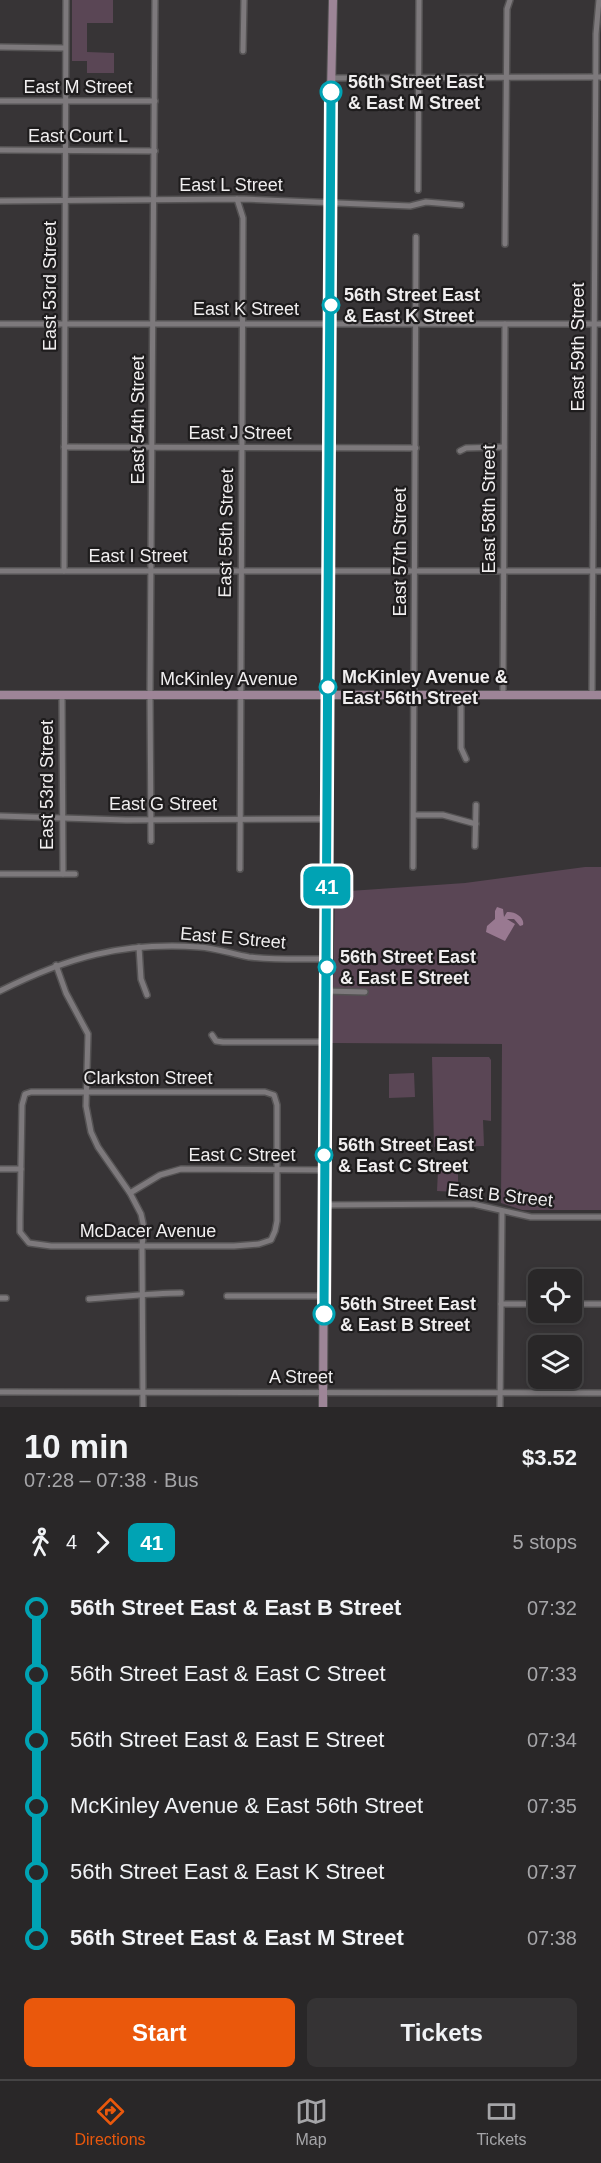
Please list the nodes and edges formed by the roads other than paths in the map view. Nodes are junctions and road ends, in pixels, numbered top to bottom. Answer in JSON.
{"nodes":[{"id":1,"x":66,"y":0,"type":"edge"},
{"id":2,"x":155,"y":0,"type":"edge"},
{"id":3,"x":244,"y":0,"type":"edge"},
{"id":4,"x":333,"y":0,"type":"edge"},
{"id":5,"x":419,"y":0,"type":"edge"},
{"id":6,"x":510,"y":0,"type":"edge"},
{"id":7,"x":599,"y":0,"type":"edge"},
{"id":8,"x":0,"y":47,"type":"edge"},
{"id":9,"x":65,"y":48,"type":"junction"},
{"id":10,"x":243,"y":51,"type":"dead end"},
{"id":11,"x":598,"y":77,"type":"edge"},
{"id":12,"x":332,"y":78,"type":"junction"},
{"id":13,"x":418,"y":78,"type":"junction"},
{"id":14,"x":507,"y":78,"type":"junction"},
{"id":15,"x":0,"y":101,"type":"edge"},
{"id":16,"x":155,"y":101,"type":"junction"},
{"id":17,"x":66,"y":102,"type":"junction"},
{"id":18,"x":0,"y":150,"type":"edge"},
{"id":19,"x":66,"y":151,"type":"junction"},
{"id":20,"x":155,"y":151,"type":"junction"},
{"id":21,"x":418,"y":190,"type":"dead end"},
{"id":22,"x":237,"y":199,"type":"junction"},
{"id":23,"x":155,"y":200,"type":"junction"},
{"id":24,"x":0,"y":201,"type":"edge"},
{"id":25,"x":65,"y":201,"type":"junction"},
{"id":26,"x":598,"y":201,"type":"edge"},
{"id":27,"x":331,"y":202,"type":"junction"},
{"id":28,"x":461,"y":205,"type":"dead end"},
{"id":29,"x":416,"y":237,"type":"dead end"},
{"id":30,"x":505,"y":244,"type":"dead end"},
{"id":31,"x":65,"y":322,"type":"junction"},
{"id":32,"x":0,"y":324,"type":"edge"},
{"id":33,"x":154,"y":324,"type":"junction"},
{"id":34,"x":243,"y":324,"type":"junction"},
{"id":35,"x":331,"y":324,"type":"junction"},
{"id":36,"x":415,"y":324,"type":"junction"},
{"id":37,"x":505,"y":324,"type":"junction"},
{"id":38,"x":594,"y":324,"type":"junction"},
{"id":39,"x":601,"y":324,"type":"edge"},
{"id":40,"x":593,"y":446,"type":"junction"},
{"id":41,"x":601,"y":446,"type":"edge"},
{"id":42,"x":64,"y":447,"type":"junction"},
{"id":43,"x":242,"y":447,"type":"junction"},
{"id":44,"x":504,"y":447,"type":"junction"},
{"id":45,"x":153,"y":448,"type":"junction"},
{"id":46,"x":329,"y":448,"type":"junction"},
{"id":47,"x":416,"y":448,"type":"junction"},
{"id":48,"x":460,"y":451,"type":"dead end"},
{"id":49,"x":0,"y":571,"type":"edge"},
{"id":50,"x":64,"y":571,"type":"junction"},
{"id":51,"x":241,"y":571,"type":"junction"},
{"id":52,"x":328,"y":571,"type":"junction"},
{"id":53,"x":415,"y":571,"type":"junction"},
{"id":54,"x":504,"y":571,"type":"junction"},
{"id":55,"x":593,"y":571,"type":"junction"},
{"id":56,"x":601,"y":571,"type":"edge"},
{"id":57,"x":152,"y":572,"type":"junction"},
{"id":58,"x":150,"y":694,"type":"junction"},
{"id":59,"x":241,"y":694,"type":"junction"},
{"id":60,"x":415,"y":694,"type":"junction"},
{"id":61,"x":462,"y":694,"type":"junction"},
{"id":62,"x":503,"y":694,"type":"junction"},
{"id":63,"x":0,"y":695,"type":"edge"},
{"id":64,"x":62,"y":695,"type":"junction"},
{"id":65,"x":328,"y":695,"type":"junction"},
{"id":66,"x":592,"y":695,"type":"junction"},
{"id":67,"x":601,"y":695,"type":"edge"},
{"id":68,"x":466,"y":759,"type":"dead end"},
{"id":69,"x":476,"y":805,"type":"dead end"},
{"id":70,"x":414,"y":815,"type":"junction"},
{"id":71,"x":0,"y":816,"type":"edge"},
{"id":72,"x":63,"y":818,"type":"junction"},
{"id":73,"x":151,"y":819,"type":"junction"},
{"id":74,"x":239,"y":819,"type":"junction"},
{"id":75,"x":327,"y":819,"type":"junction"},
{"id":76,"x":476,"y":824,"type":"junction"},
{"id":77,"x":151,"y":841,"type":"dead end"},
{"id":78,"x":475,"y":846,"type":"dead end"},
{"id":79,"x":413,"y":867,"type":"dead end"},
{"id":80,"x":240,"y":869,"type":"dead end"},
{"id":81,"x":0,"y":874,"type":"edge"},
{"id":82,"x":63,"y":874,"type":"junction"},
{"id":83,"x":75,"y":874,"type":"dead end"},
{"id":84,"x":139,"y":947,"type":"junction"},
{"id":85,"x":327,"y":959,"type":"junction"},
{"id":86,"x":56,"y":965,"type":"junction"},
{"id":87,"x":0,"y":991,"type":"edge"},
{"id":88,"x":326,"y":992,"type":"junction"},
{"id":89,"x":365,"y":992,"type":"dead end"},
{"id":90,"x":147,"y":995,"type":"dead end"},
{"id":91,"x":212,"y":1035,"type":"dead end"},
{"id":92,"x":325,"y":1042,"type":"junction"},
{"id":93,"x":87,"y":1093,"type":"junction"},
{"id":94,"x":0,"y":1169,"type":"edge"},
{"id":95,"x":21,"y":1169,"type":"junction"},
{"id":96,"x":277,"y":1170,"type":"junction"},
{"id":97,"x":324,"y":1170,"type":"junction"},
{"id":98,"x":130,"y":1193,"type":"junction"},
{"id":99,"x":324,"y":1205,"type":"junction"},
{"id":100,"x":502,"y":1211,"type":"junction"},
{"id":101,"x":601,"y":1217,"type":"edge"},
{"id":102,"x":142,"y":1246,"type":"junction"},
{"id":103,"x":143,"y":1293,"type":"junction"},
{"id":104,"x":180,"y":1293,"type":"dead end"},
{"id":105,"x":227,"y":1296,"type":"dead end"},
{"id":106,"x":324,"y":1296,"type":"junction"},
{"id":107,"x":89,"y":1299,"type":"dead end"},
{"id":108,"x":501,"y":1304,"type":"junction"},
{"id":109,"x":528,"y":1304,"type":"edge"},
{"id":110,"x":582,"y":1304,"type":"edge"},
{"id":111,"x":601,"y":1304,"type":"edge"},
{"id":112,"x":324,"y":1391,"type":"junction"},
{"id":113,"x":0,"y":1392,"type":"edge"},
{"id":114,"x":144,"y":1392,"type":"junction"},
{"id":115,"x":500,"y":1393,"type":"junction"},
{"id":116,"x":601,"y":1393,"type":"edge"},
{"id":117,"x":144,"y":1407,"type":"edge"},
{"id":118,"x":323,"y":1407,"type":"edge"},
{"id":119,"x":500,"y":1407,"type":"edge"}],
"edges":[{"from":1,"to":9,"type":"street","name":"East 53rd Street"},
{"from":2,"to":16,"type":"street","name":"East 54th Street"},
{"from":3,"to":10,"type":"street"},
{"from":4,"to":12,"type":"street"},
{"from":5,"to":13,"type":"street"},
{"from":6,"to":14,"type":"street"},
{"from":7,"to":11,"type":"street","name":"East 59th Street"},
{"from":8,"to":9,"type":"street"},
{"from":9,"to":17,"type":"street","name":"East 53rd Street"},
{"from":11,"to":14,"type":"street"},
{"from":11,"to":26,"type":"street","name":"East 59th Street"},
{"from":12,"to":13,"type":"street"},
{"from":12,"to":27,"type":"street"},
{"from":13,"to":14,"type":"street"},
{"from":13,"to":21,"type":"street"},
{"from":14,"to":30,"type":"street"},
{"from":15,"to":17,"type":"street","name":"East M Street"},
{"from":16,"to":17,"type":"street","name":"East M Street"},
{"from":16,"to":20,"type":"street","name":"East 54th Street"},
{"from":17,"to":19,"type":"street","name":"East 53rd Street"},
{"from":18,"to":19,"type":"street","name":"East Court L"},
{"from":19,"to":20,"type":"street","name":"East Court L"},
{"from":19,"to":25,"type":"street","name":"East 53rd Street"},
{"from":20,"to":23,"type":"street","name":"East 54th Street"},
{"from":22,"to":23,"type":"street","name":"East L Street"},
{"from":22,"to":27,"type":"street","name":"East L Street"},
{"from":22,"to":34,"type":"street","name":"East 55th Street"},
{"from":23,"to":25,"type":"street","name":"East L Street"},
{"from":23,"to":33,"type":"street","name":"East 54th Street"},
{"from":24,"to":25,"type":"street","name":"East L Street"},
{"from":25,"to":31,"type":"street","name":"East 53rd Street"},
{"from":26,"to":38,"type":"street","name":"East 59th Street"},
{"from":27,"to":28,"type":"street","name":"East L Street"},
{"from":27,"to":35,"type":"street"},
{"from":29,"to":36,"type":"street","name":"East 57th Street"},
{"from":31,"to":32,"type":"street","name":"East K Street"},
{"from":31,"to":33,"type":"street","name":"East K Street"},
{"from":31,"to":42,"type":"street","name":"East 53rd Street"},
{"from":33,"to":34,"type":"street","name":"East K Street"},
{"from":33,"to":45,"type":"street","name":"East 54th Street"},
{"from":34,"to":35,"type":"street","name":"East K Street"},
{"from":34,"to":43,"type":"street","name":"East 55th Street"},
{"from":35,"to":36,"type":"street","name":"East K Street"},
{"from":35,"to":46,"type":"street"},
{"from":36,"to":37,"type":"street","name":"East K Street"},
{"from":36,"to":47,"type":"street","name":"East 57th Street"},
{"from":37,"to":38,"type":"street","name":"East K Street"},
{"from":37,"to":44,"type":"street","name":"East 58th Street"},
{"from":38,"to":39,"type":"street","name":"East K Street"},
{"from":38,"to":40,"type":"street","name":"East 59th Street"},
{"from":40,"to":41,"type":"street"},
{"from":40,"to":55,"type":"street","name":"East 59th Street"},
{"from":42,"to":45,"type":"street","name":"East J Street"},
{"from":42,"to":50,"type":"street","name":"East 53rd Street"},
{"from":43,"to":45,"type":"street","name":"East J Street"},
{"from":43,"to":46,"type":"street","name":"East J Street"},
{"from":43,"to":51,"type":"street","name":"East 55th Street"},
{"from":44,"to":48,"type":"street"},
{"from":44,"to":54,"type":"street","name":"East 58th Street"},
{"from":45,"to":57,"type":"street","name":"East 54th Street"},
{"from":46,"to":47,"type":"street","name":"East J Street"},
{"from":46,"to":52,"type":"street"},
{"from":47,"to":53,"type":"street","name":"East 57th Street"},
{"from":49,"to":50,"type":"street","name":"East I Street"},
{"from":50,"to":57,"type":"street","name":"East I Street"},
{"from":51,"to":52,"type":"street","name":"East I Street"},
{"from":51,"to":57,"type":"street","name":"East I Street"},
{"from":51,"to":59,"type":"street","name":"East 55th Street"},
{"from":52,"to":53,"type":"street","name":"East I Street"},
{"from":52,"to":65,"type":"street"},
{"from":53,"to":54,"type":"street","name":"East I Street"},
{"from":53,"to":60,"type":"street","name":"East 57th Street"},
{"from":54,"to":55,"type":"street","name":"East I Street"},
{"from":54,"to":62,"type":"street","name":"East 58th Street"},
{"from":55,"to":56,"type":"street","name":"East I Street"},
{"from":55,"to":66,"type":"street","name":"East 59th Street"},
{"from":57,"to":58,"type":"street","name":"East 54th Street"},
{"from":58,"to":59,"type":"street","name":"McKinley Avenue"},
{"from":58,"to":64,"type":"street","name":"McKinley Avenue"},
{"from":58,"to":73,"type":"street","name":"East 54th Street"},
{"from":59,"to":65,"type":"street","name":"McKinley Avenue"},
{"from":59,"to":74,"type":"street","name":"East 55th Street"},
{"from":60,"to":61,"type":"street","name":"McKinley Avenue"},
{"from":60,"to":65,"type":"street","name":"McKinley Avenue"},
{"from":60,"to":70,"type":"street","name":"East 57th Street"},
{"from":61,"to":62,"type":"street","name":"McKinley Avenue"},
{"from":61,"to":68,"type":"street"},
{"from":62,"to":66,"type":"street","name":"McKinley Avenue"},
{"from":63,"to":64,"type":"street","name":"McKinley Avenue"},
{"from":64,"to":72,"type":"street","name":"East 53rd Street"},
{"from":65,"to":75,"type":"street"},
{"from":66,"to":67,"type":"street","name":"McKinley Avenue"},
{"from":69,"to":76,"type":"street"},
{"from":70,"to":76,"type":"street"},
{"from":70,"to":79,"type":"street","name":"East 57th Street"},
{"from":71,"to":72,"type":"street","name":"East G Street"},
{"from":72,"to":73,"type":"street","name":"East G Street"},
{"from":72,"to":82,"type":"street","name":"East 53rd Street"},
{"from":73,"to":74,"type":"street","name":"East G Street"},
{"from":73,"to":77,"type":"street","name":"East 54th Street"},
{"from":74,"to":75,"type":"street","name":"East G Street"},
{"from":74,"to":80,"type":"street","name":"East 55th Street"},
{"from":75,"to":85,"type":"street"},
{"from":76,"to":78,"type":"street"},
{"from":81,"to":82,"type":"street"},
{"from":82,"to":83,"type":"street"},
{"from":84,"to":85,"type":"street","name":"East E Street"},
{"from":84,"to":86,"type":"street","name":"East E Street"},
{"from":84,"to":90,"type":"street"},
{"from":85,"to":88,"type":"street"},
{"from":86,"to":87,"type":"street","name":"East E Street"},
{"from":86,"to":93,"type":"street"},
{"from":88,"to":89,"type":"street"},
{"from":88,"to":92,"type":"street"},
{"from":91,"to":92,"type":"street"},
{"from":92,"to":97,"type":"street"},
{"from":93,"to":95,"type":"street","name":"Clarkston Street"},
{"from":93,"to":96,"type":"street","name":"Clarkston Street"},
{"from":93,"to":98,"type":"street"},
{"from":94,"to":95,"type":"street"},
{"from":95,"to":102,"type":"street","name":"McDacer Avenue"},
{"from":96,"to":97,"type":"street","name":"East C Street"},
{"from":96,"to":98,"type":"street","name":"East C Street"},
{"from":96,"to":102,"type":"street","name":"McDacer Avenue"},
{"from":97,"to":99,"type":"street"},
{"from":98,"to":102,"type":"street"},
{"from":99,"to":100,"type":"street","name":"East B Street"},
{"from":99,"to":106,"type":"street"},
{"from":100,"to":101,"type":"street","name":"East B Street"},
{"from":100,"to":108,"type":"street"},
{"from":102,"to":103,"type":"street"},
{"from":103,"to":104,"type":"street"},
{"from":103,"to":107,"type":"street"},
{"from":103,"to":114,"type":"street"},
{"from":105,"to":106,"type":"street"},
{"from":106,"to":112,"type":"street"},
{"from":108,"to":109,"type":"street"},
{"from":108,"to":115,"type":"street"},
{"from":110,"to":111,"type":"street"},
{"from":112,"to":114,"type":"street","name":"A Street"},
{"from":112,"to":115,"type":"street","name":"A Street"},
{"from":112,"to":118,"type":"street"},
{"from":113,"to":114,"type":"street","name":"A Street"},
{"from":114,"to":117,"type":"street"},
{"from":115,"to":116,"type":"street","name":"A Street"},
{"from":115,"to":119,"type":"street"}]}
